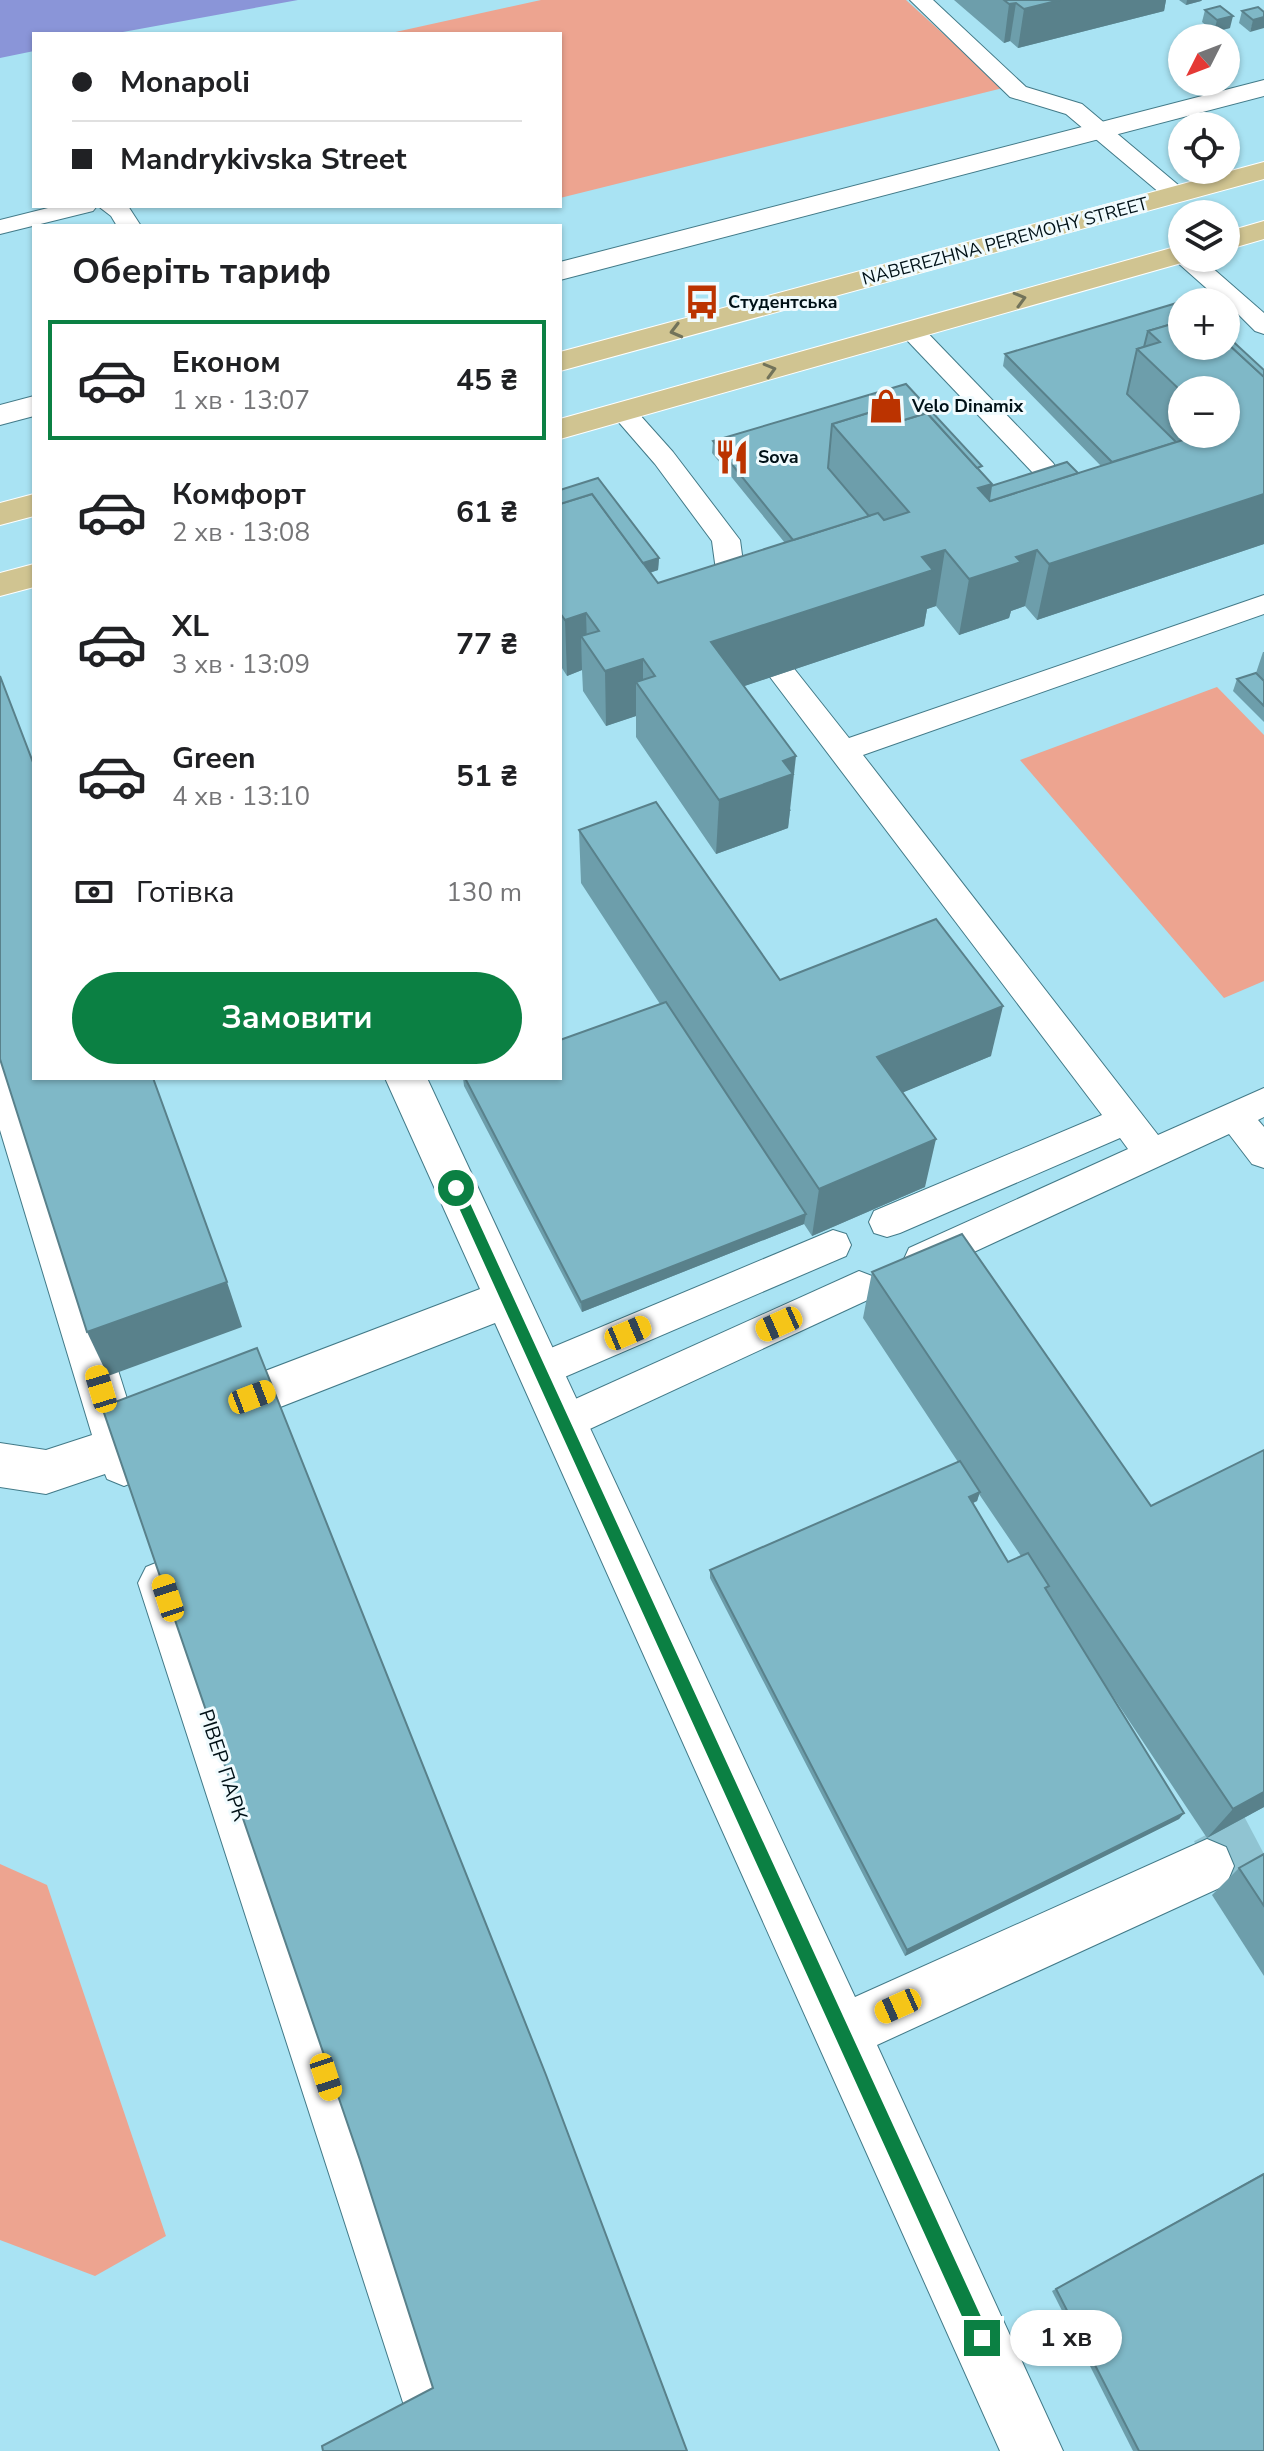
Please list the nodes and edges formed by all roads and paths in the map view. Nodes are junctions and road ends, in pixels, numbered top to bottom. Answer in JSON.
{"nodes":[{"id":1,"x":921,"y":0,"type":"edge"},
{"id":2,"x":1264,"y":88,"type":"edge"},
{"id":3,"x":1102,"y":132,"type":"junction"},
{"id":4,"x":1264,"y":170,"type":"edge"},
{"id":5,"x":1175,"y":194,"type":"junction"},
{"id":6,"x":77,"y":208,"type":"edge"},
{"id":7,"x":114,"y":208,"type":"edge"},
{"id":8,"x":128,"y":224,"type":"edge"},
{"id":9,"x":0,"y":227,"type":"edge"},
{"id":10,"x":1264,"y":230,"type":"edge"},
{"id":11,"x":1240,"y":237,"type":"edge"},
{"id":12,"x":1168,"y":258,"type":"edge"},
{"id":13,"x":562,"y":270,"type":"edge"},
{"id":14,"x":1203,"y":272,"type":"edge"},
{"id":15,"x":1264,"y":326,"type":"edge"},
{"id":16,"x":911,"y":330,"type":"junction"},
{"id":17,"x":562,"y":361,"type":"edge"},
{"id":18,"x":32,"y":407,"type":"edge"},
{"id":19,"x":622,"y":411,"type":"junction"},
{"id":20,"x":0,"y":415,"type":"edge"},
{"id":21,"x":562,"y":428,"type":"edge"},
{"id":22,"x":1044,"y":469,"type":"edge"},
{"id":23,"x":32,"y":506,"type":"edge"},
{"id":24,"x":0,"y":514,"type":"edge"},
{"id":25,"x":32,"y":576,"type":"edge"},
{"id":26,"x":0,"y":585,"type":"edge"},
{"id":27,"x":1264,"y":604,"type":"edge"},
{"id":28,"x":735,"y":613,"type":"edge"},
{"id":29,"x":782,"y":673,"type":"edge"},
{"id":30,"x":843,"y":751,"type":"junction"},
{"id":31,"x":0,"y":1061,"type":"edge"},
{"id":32,"x":407,"y":1080,"type":"edge"},
{"id":33,"x":1249,"y":1108,"type":"edge"},
{"id":34,"x":1124,"y":1121,"type":"junction"},
{"id":35,"x":1152,"y":1154,"type":"junction"},
{"id":36,"x":1264,"y":1154,"type":"edge"},
{"id":37,"x":887,"y":1222,"type":"edge"},
{"id":38,"x":833,"y":1245,"type":"edge"},
{"id":39,"x":913,"y":1263,"type":"edge"},
{"id":40,"x":859,"y":1287,"type":"dead end"},
{"id":41,"x":507,"y":1298,"type":"junction"},
{"id":42,"x":540,"y":1370,"type":"junction"},
{"id":43,"x":565,"y":1422,"type":"junction"},
{"id":44,"x":119,"y":1449,"type":"junction"},
{"id":45,"x":0,"y":1465,"type":"edge"},
{"id":46,"x":1207,"y":1866,"type":"tunnel mouth"},
{"id":47,"x":842,"y":2032,"type":"junction"},
{"id":48,"x":417,"y":2451,"type":"edge"},
{"id":49,"x":1032,"y":2451,"type":"edge"}],
"edges":[{"from":1,"to":3,"type":"lane"},
{"from":2,"to":3,"type":"street"},
{"from":3,"to":5,"type":"lane"},
{"from":3,"to":13,"type":"street"},
{"from":4,"to":5,"type":"main road","name":"NABEREZHNA PEREMOHY STREET"},
{"from":5,"to":17,"type":"main road","name":"NABEREZHNA PEREMOHY STREET","one_way":true},
{"from":6,"to":9,"type":"lane"},
{"from":7,"to":8,"type":"lane"},
{"from":10,"to":11,"type":"main road"},
{"from":16,"to":12,"type":"main road","one_way":true},
{"from":14,"to":15,"type":"lane"},
{"from":19,"to":16,"type":"main road","one_way":true},
{"from":16,"to":22,"type":"lane"},
{"from":18,"to":20,"type":"street"},
{"from":19,"to":21,"type":"main road"},
{"from":19,"to":28,"type":"lane"},
{"from":23,"to":24,"type":"main road"},
{"from":25,"to":26,"type":"main road"},
{"from":27,"to":30,"type":"lane"},
{"from":29,"to":30,"type":"lane"},
{"from":30,"to":34,"type":"lane"},
{"from":31,"to":44,"type":"street","name":"РІВЕР ПАРК"},
{"from":32,"to":41,"type":"street"},
{"from":33,"to":35,"type":"lane"},
{"from":33,"to":36,"type":"lane"},
{"from":34,"to":35,"type":"lane"},
{"from":34,"to":37,"type":"lane"},
{"from":35,"to":39,"type":"lane"},
{"from":38,"to":42,"type":"lane"},
{"from":40,"to":43,"type":"lane"},
{"from":41,"to":42,"type":"street"},
{"from":41,"to":44,"type":"street"},
{"from":42,"to":43,"type":"street"},
{"from":43,"to":47,"type":"street"},
{"from":44,"to":45,"type":"street"},
{"from":44,"to":48,"type":"street","name":"РІВЕР ПАРК"},
{"from":46,"to":47,"type":"street"},
{"from":47,"to":49,"type":"street"}]}
